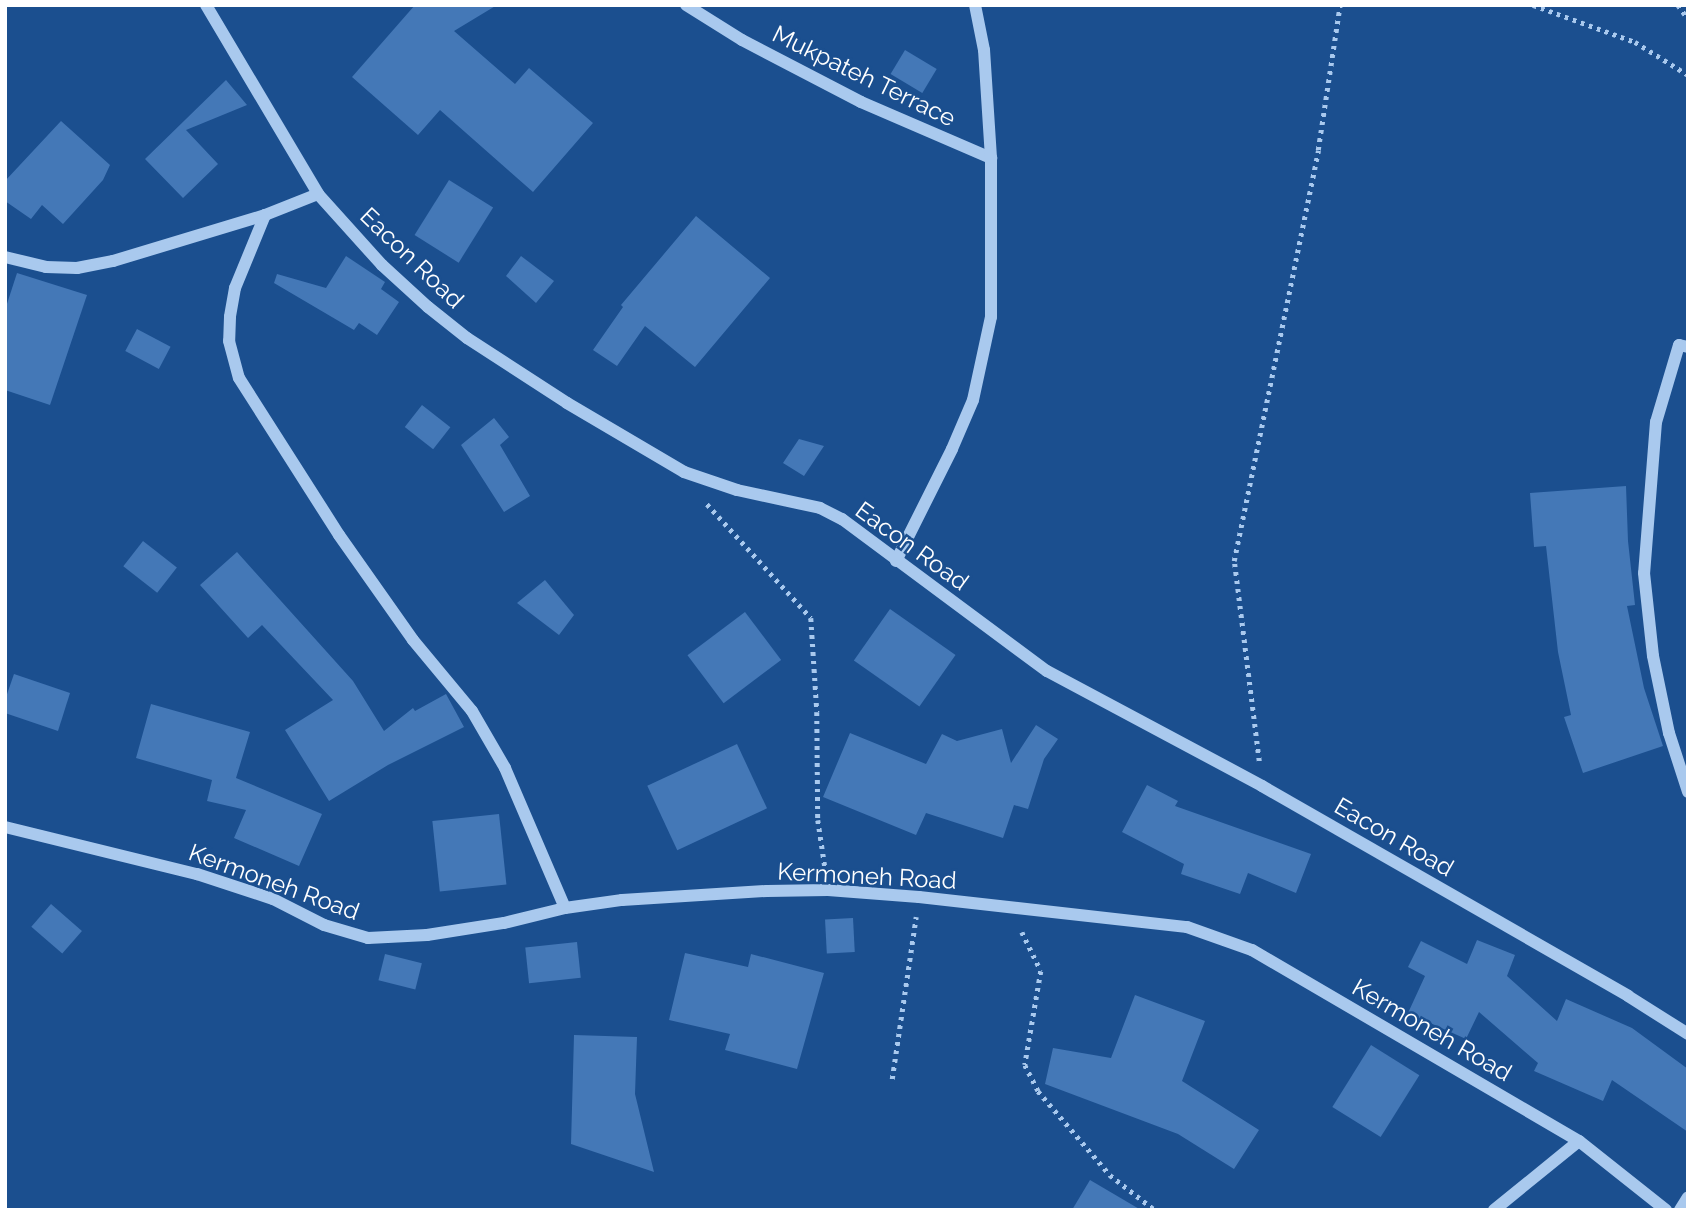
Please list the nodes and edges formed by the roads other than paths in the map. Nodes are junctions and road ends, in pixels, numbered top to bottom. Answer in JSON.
{"nodes":[{"id":1,"x":206,"y":5,"type":"edge"},
{"id":2,"x":686,"y":5,"type":"edge"},
{"id":3,"x":975,"y":5,"type":"edge"},
{"id":4,"x":991,"y":159,"type":"junction"},
{"id":5,"x":318,"y":194,"type":"junction"},
{"id":6,"x":265,"y":215,"type":"junction"},
{"id":7,"x":5,"y":257,"type":"edge"},
{"id":8,"x":1688,"y":347,"type":"edge"},
{"id":9,"x":897,"y":561,"type":"junction"},
{"id":10,"x":1688,"y":792,"type":"edge"},
{"id":11,"x":5,"y":827,"type":"edge"},
{"id":12,"x":565,"y":908,"type":"junction"},
{"id":13,"x":1688,"y":1034,"type":"edge"},
{"id":14,"x":1579,"y":1140,"type":"junction"},
{"id":15,"x":1688,"y":1198,"type":"edge"},
{"id":16,"x":1494,"y":1210,"type":"edge"},
{"id":17,"x":1666,"y":1210,"type":"edge"},
{"id":18,"x":1680,"y":1210,"type":"edge"}],
"edges":[{"from":1,"to":5,"type":"street","name":"Eacon Road"},
{"from":2,"to":4,"type":"street","name":"Mukpateh Terrace"},
{"from":3,"to":4,"type":"street"},
{"from":4,"to":9,"type":"street"},
{"from":5,"to":6,"type":"street"},
{"from":5,"to":9,"type":"street","name":"Eacon Road"},
{"from":6,"to":7,"type":"street"},
{"from":6,"to":12,"type":"street"},
{"from":8,"to":10,"type":"street"},
{"from":9,"to":13,"type":"street","name":"Eacon Road"},
{"from":11,"to":12,"type":"street","name":"Kermoneh Road"},
{"from":12,"to":14,"type":"street","name":"Kermoneh Road"},
{"from":14,"to":16,"type":"street"},
{"from":14,"to":17,"type":"street","name":"Kermoneh Road"},
{"from":15,"to":18,"type":"street"}]}
